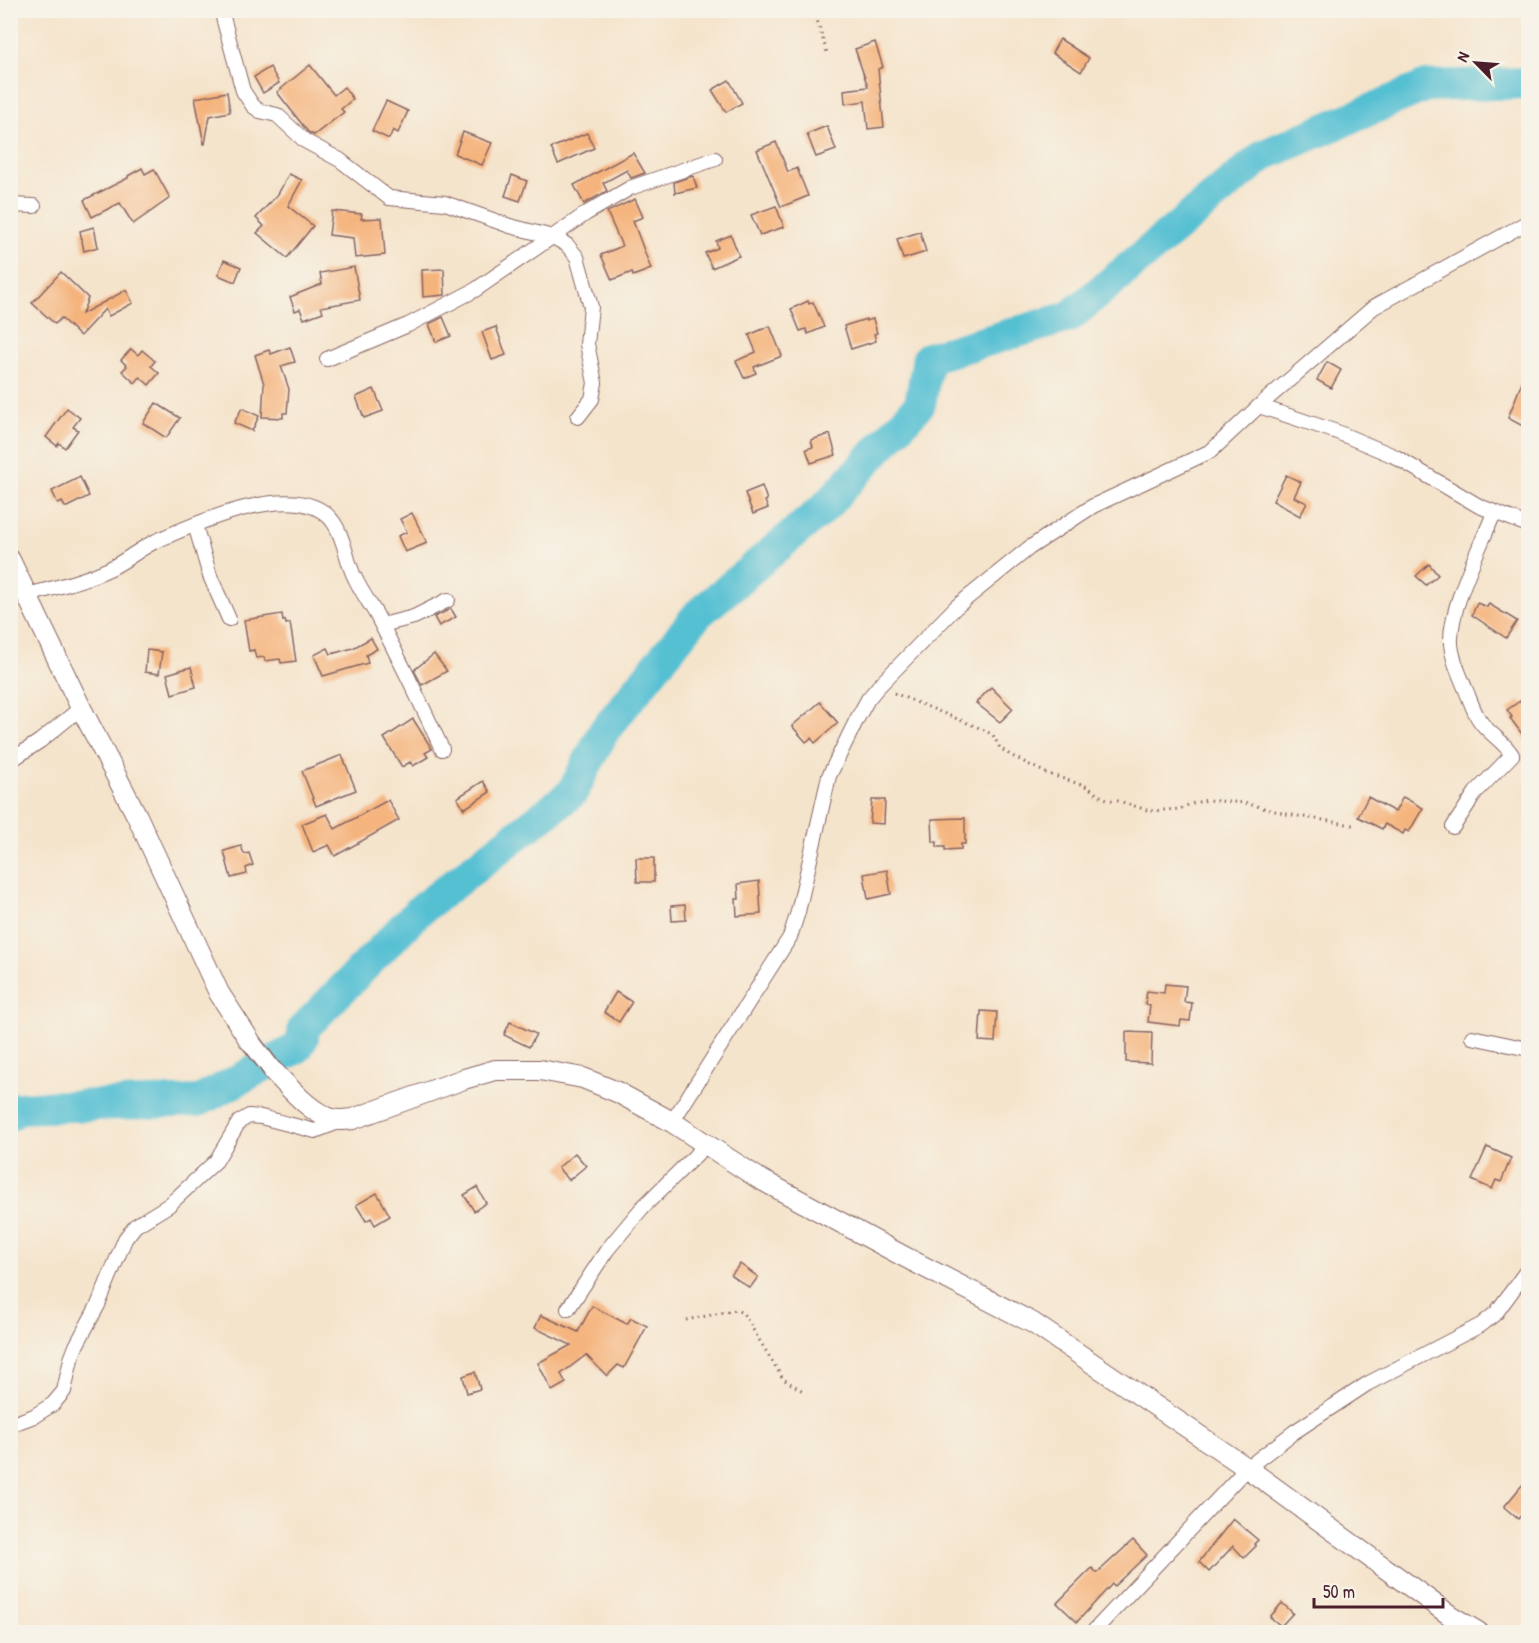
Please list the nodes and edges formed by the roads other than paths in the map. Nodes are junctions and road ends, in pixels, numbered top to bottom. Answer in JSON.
{"nodes":[{"id":1,"x":221,"y":10,"type":"edge"},
{"id":2,"x":715,"y":159,"type":"dead end"},
{"id":3,"x":10,"y":205,"type":"edge"},
{"id":4,"x":34,"y":206,"type":"dead end"},
{"id":5,"x":1528,"y":222,"type":"edge"},
{"id":6,"x":553,"y":237,"type":"junction"},
{"id":7,"x":327,"y":359,"type":"dead end"},
{"id":8,"x":1259,"y":406,"type":"junction"},
{"id":9,"x":578,"y":417,"type":"dead end"},
{"id":10,"x":1494,"y":513,"type":"junction"},
{"id":11,"x":195,"y":525,"type":"junction"},
{"id":12,"x":1528,"y":525,"type":"edge"},
{"id":13,"x":10,"y":560,"type":"edge"},
{"id":14,"x":27,"y":596,"type":"junction"},
{"id":15,"x":448,"y":600,"type":"dead end"},
{"id":16,"x":230,"y":620,"type":"dead end"},
{"id":17,"x":382,"y":625,"type":"junction"},
{"id":18,"x":81,"y":708,"type":"junction"},
{"id":19,"x":442,"y":749,"type":"dead end"},
{"id":20,"x":10,"y":762,"type":"edge"},
{"id":21,"x":1454,"y":827,"type":"dead end"},
{"id":22,"x":1472,"y":1037,"type":"dead end"},
{"id":23,"x":250,"y":1041,"type":"joint"},
{"id":24,"x":1528,"y":1049,"type":"edge"},
{"id":25,"x":274,"y":1072,"type":"joint"},
{"id":26,"x":343,"y":1120,"type":"junction"},
{"id":27,"x":672,"y":1122,"type":"junction"},
{"id":28,"x":707,"y":1144,"type":"junction"},
{"id":29,"x":1528,"y":1269,"type":"edge"},
{"id":30,"x":568,"y":1309,"type":"dead end"},
{"id":31,"x":10,"y":1425,"type":"edge"},
{"id":32,"x":1247,"y":1468,"type":"junction"},
{"id":33,"x":1093,"y":1632,"type":"edge"},
{"id":34,"x":1478,"y":1632,"type":"edge"}],
"edges":[{"from":1,"to":6,"type":"street"},
{"from":2,"to":6,"type":"street"},
{"from":3,"to":4,"type":"street"},
{"from":5,"to":8,"type":"street"},
{"from":6,"to":7,"type":"street"},
{"from":6,"to":9,"type":"street"},
{"from":8,"to":10,"type":"street"},
{"from":8,"to":27,"type":"street"},
{"from":10,"to":12,"type":"street"},
{"from":10,"to":21,"type":"street"},
{"from":11,"to":14,"type":"street"},
{"from":11,"to":16,"type":"street"},
{"from":11,"to":17,"type":"street"},
{"from":13,"to":14,"type":"main road"},
{"from":14,"to":18,"type":"main road"},
{"from":15,"to":17,"type":"street"},
{"from":17,"to":19,"type":"street"},
{"from":18,"to":20,"type":"street"},
{"from":18,"to":23,"type":"main road"},
{"from":22,"to":24,"type":"street"},
{"from":23,"to":25,"type":"street"},
{"from":25,"to":26,"type":"main road"},
{"from":26,"to":27,"type":"main road"},
{"from":26,"to":31,"type":"street"},
{"from":27,"to":28,"type":"main road"},
{"from":28,"to":30,"type":"street"},
{"from":28,"to":32,"type":"main road"},
{"from":29,"to":32,"type":"street"},
{"from":32,"to":33,"type":"street"},
{"from":32,"to":34,"type":"main road"}]}
